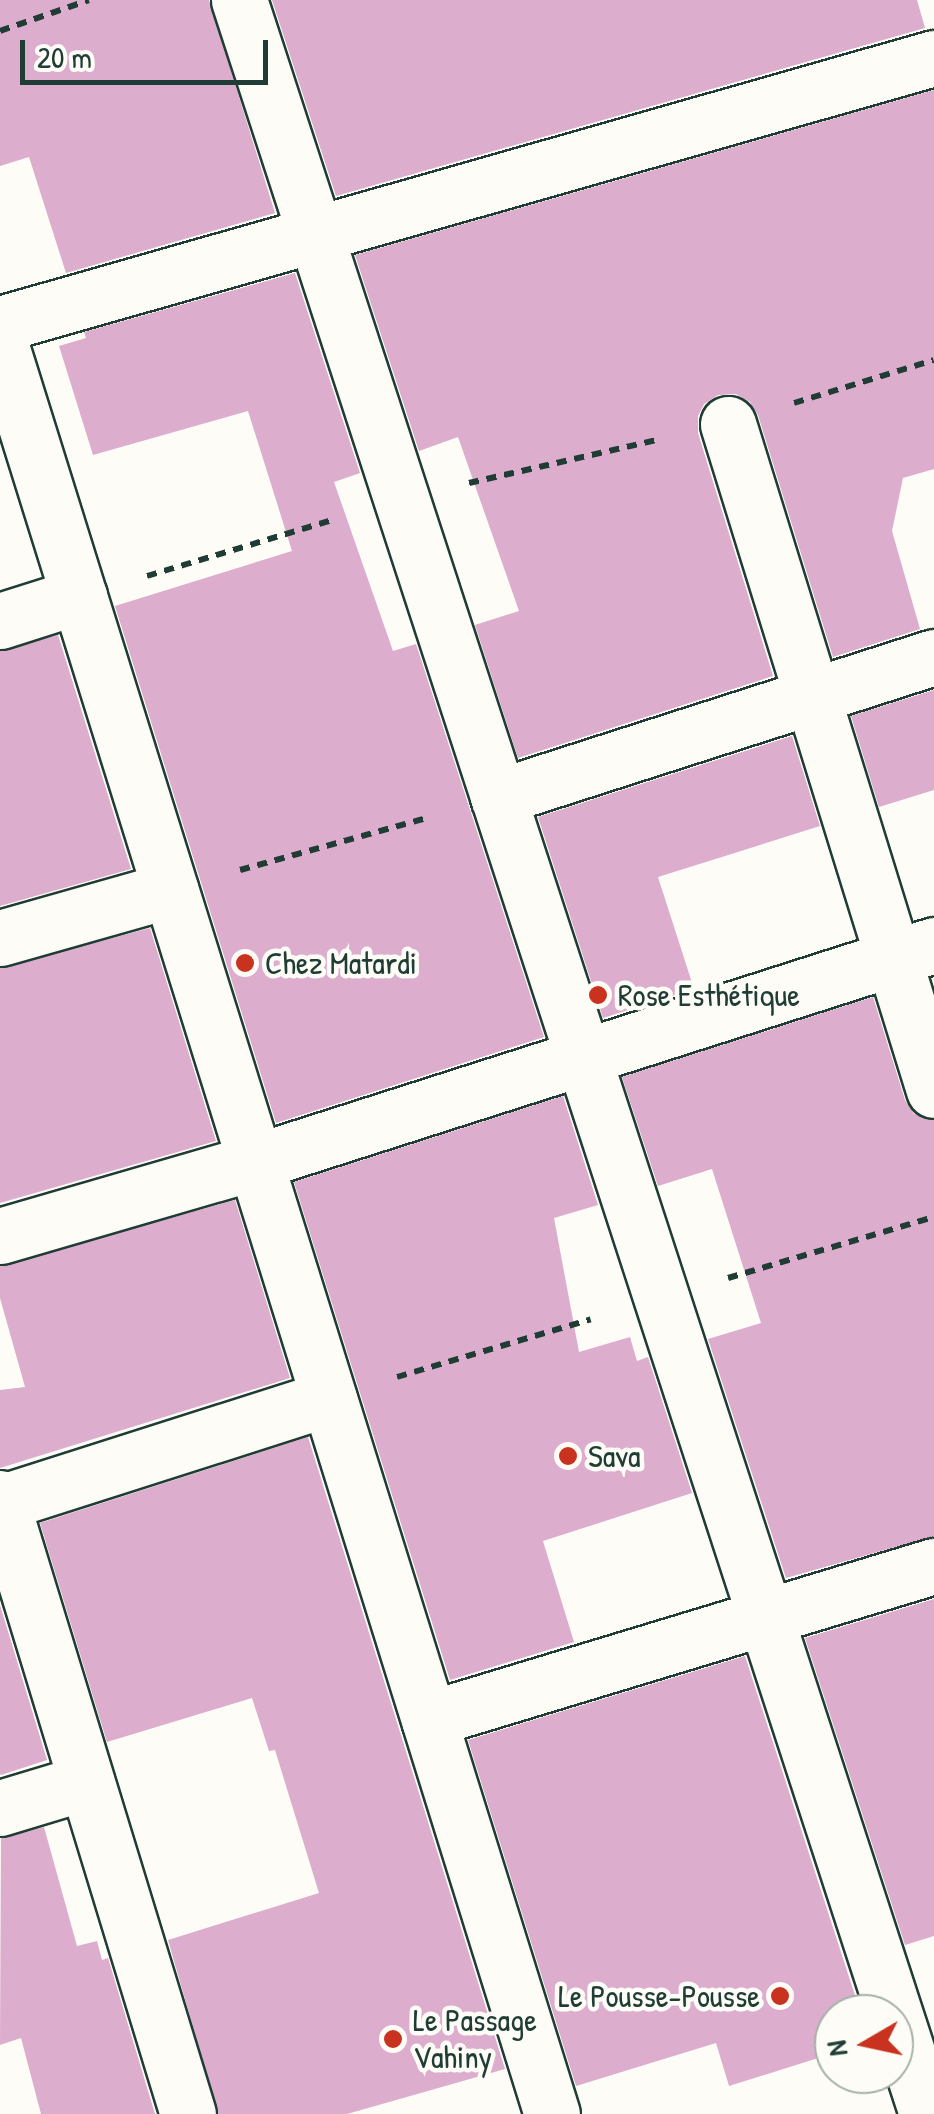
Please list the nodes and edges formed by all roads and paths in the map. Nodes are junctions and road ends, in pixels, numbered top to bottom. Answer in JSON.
{"nodes":[{"id":1,"x":89,"y":0,"type":"edge"},
{"id":2,"x":240,"y":0,"type":"edge"},
{"id":3,"x":0,"y":31,"type":"edge"},
{"id":4,"x":934,"y":58,"type":"edge"},
{"id":5,"x":316,"y":232,"type":"junction"},
{"id":6,"x":0,"y":324,"type":"edge"},
{"id":7,"x":0,"y":343,"type":"edge"},
{"id":8,"x":934,"y":360,"type":"edge"},
{"id":9,"x":728,"y":424,"type":"junction"},
{"id":10,"x":402,"y":498,"type":"junction"},
{"id":11,"x":79,"y":596,"type":"junction"},
{"id":12,"x":0,"y":621,"type":"edge"},
{"id":13,"x":934,"y":657,"type":"edge"},
{"id":14,"x":812,"y":695,"type":"junction"},
{"id":15,"x":498,"y":797,"type":"junction"},
{"id":16,"x":170,"y":890,"type":"junction"},
{"id":17,"x":0,"y":938,"type":"edge"},
{"id":18,"x":914,"y":951,"type":"edge"},
{"id":19,"x":582,"y":1055,"type":"junction"},
{"id":20,"x":934,"y":1090,"type":"edge"},
{"id":21,"x":255,"y":1162,"type":"junction"},
{"id":22,"x":934,"y":1216,"type":"edge"},
{"id":23,"x":0,"y":1236,"type":"edge"},
{"id":24,"x":661,"y":1298,"type":"junction"},
{"id":25,"x":329,"y":1398,"type":"junction"},
{"id":26,"x":0,"y":1501,"type":"edge"},
{"id":27,"x":934,"y":1566,"type":"edge"},
{"id":28,"x":765,"y":1618,"type":"junction"},
{"id":29,"x":428,"y":1719,"type":"junction"},
{"id":30,"x":86,"y":1782,"type":"junction"},
{"id":31,"x":0,"y":1808,"type":"edge"},
{"id":32,"x":188,"y":2114,"type":"edge"},
{"id":33,"x":552,"y":2114,"type":"edge"},
{"id":34,"x":927,"y":2114,"type":"edge"}],
"edges":[{"from":1,"to":3,"type":"path"},
{"from":2,"to":5,"type":"street"},
{"from":4,"to":5,"type":"street"},
{"from":5,"to":6,"type":"street"},
{"from":5,"to":10,"type":"street"},
{"from":7,"to":11,"type":"street"},
{"from":8,"to":9,"type":"path"},
{"from":9,"to":10,"type":"path"},
{"from":9,"to":14,"type":"street"},
{"from":10,"to":11,"type":"path"},
{"from":10,"to":15,"type":"street"},
{"from":11,"to":12,"type":"street"},
{"from":11,"to":16,"type":"street"},
{"from":13,"to":14,"type":"street"},
{"from":14,"to":15,"type":"street"},
{"from":14,"to":18,"type":"street"},
{"from":15,"to":16,"type":"path"},
{"from":15,"to":19,"type":"street"},
{"from":16,"to":17,"type":"street"},
{"from":16,"to":21,"type":"street"},
{"from":18,"to":19,"type":"street"},
{"from":18,"to":20,"type":"street"},
{"from":19,"to":21,"type":"street"},
{"from":19,"to":24,"type":"street"},
{"from":21,"to":23,"type":"street"},
{"from":21,"to":25,"type":"street"},
{"from":22,"to":24,"type":"path"},
{"from":24,"to":25,"type":"path"},
{"from":24,"to":28,"type":"street"},
{"from":25,"to":26,"type":"street"},
{"from":25,"to":29,"type":"street"},
{"from":26,"to":30,"type":"street"},
{"from":27,"to":28,"type":"street"},
{"from":28,"to":29,"type":"street"},
{"from":28,"to":34,"type":"street"},
{"from":29,"to":33,"type":"street"},
{"from":30,"to":31,"type":"street"},
{"from":30,"to":32,"type":"street"}]}
